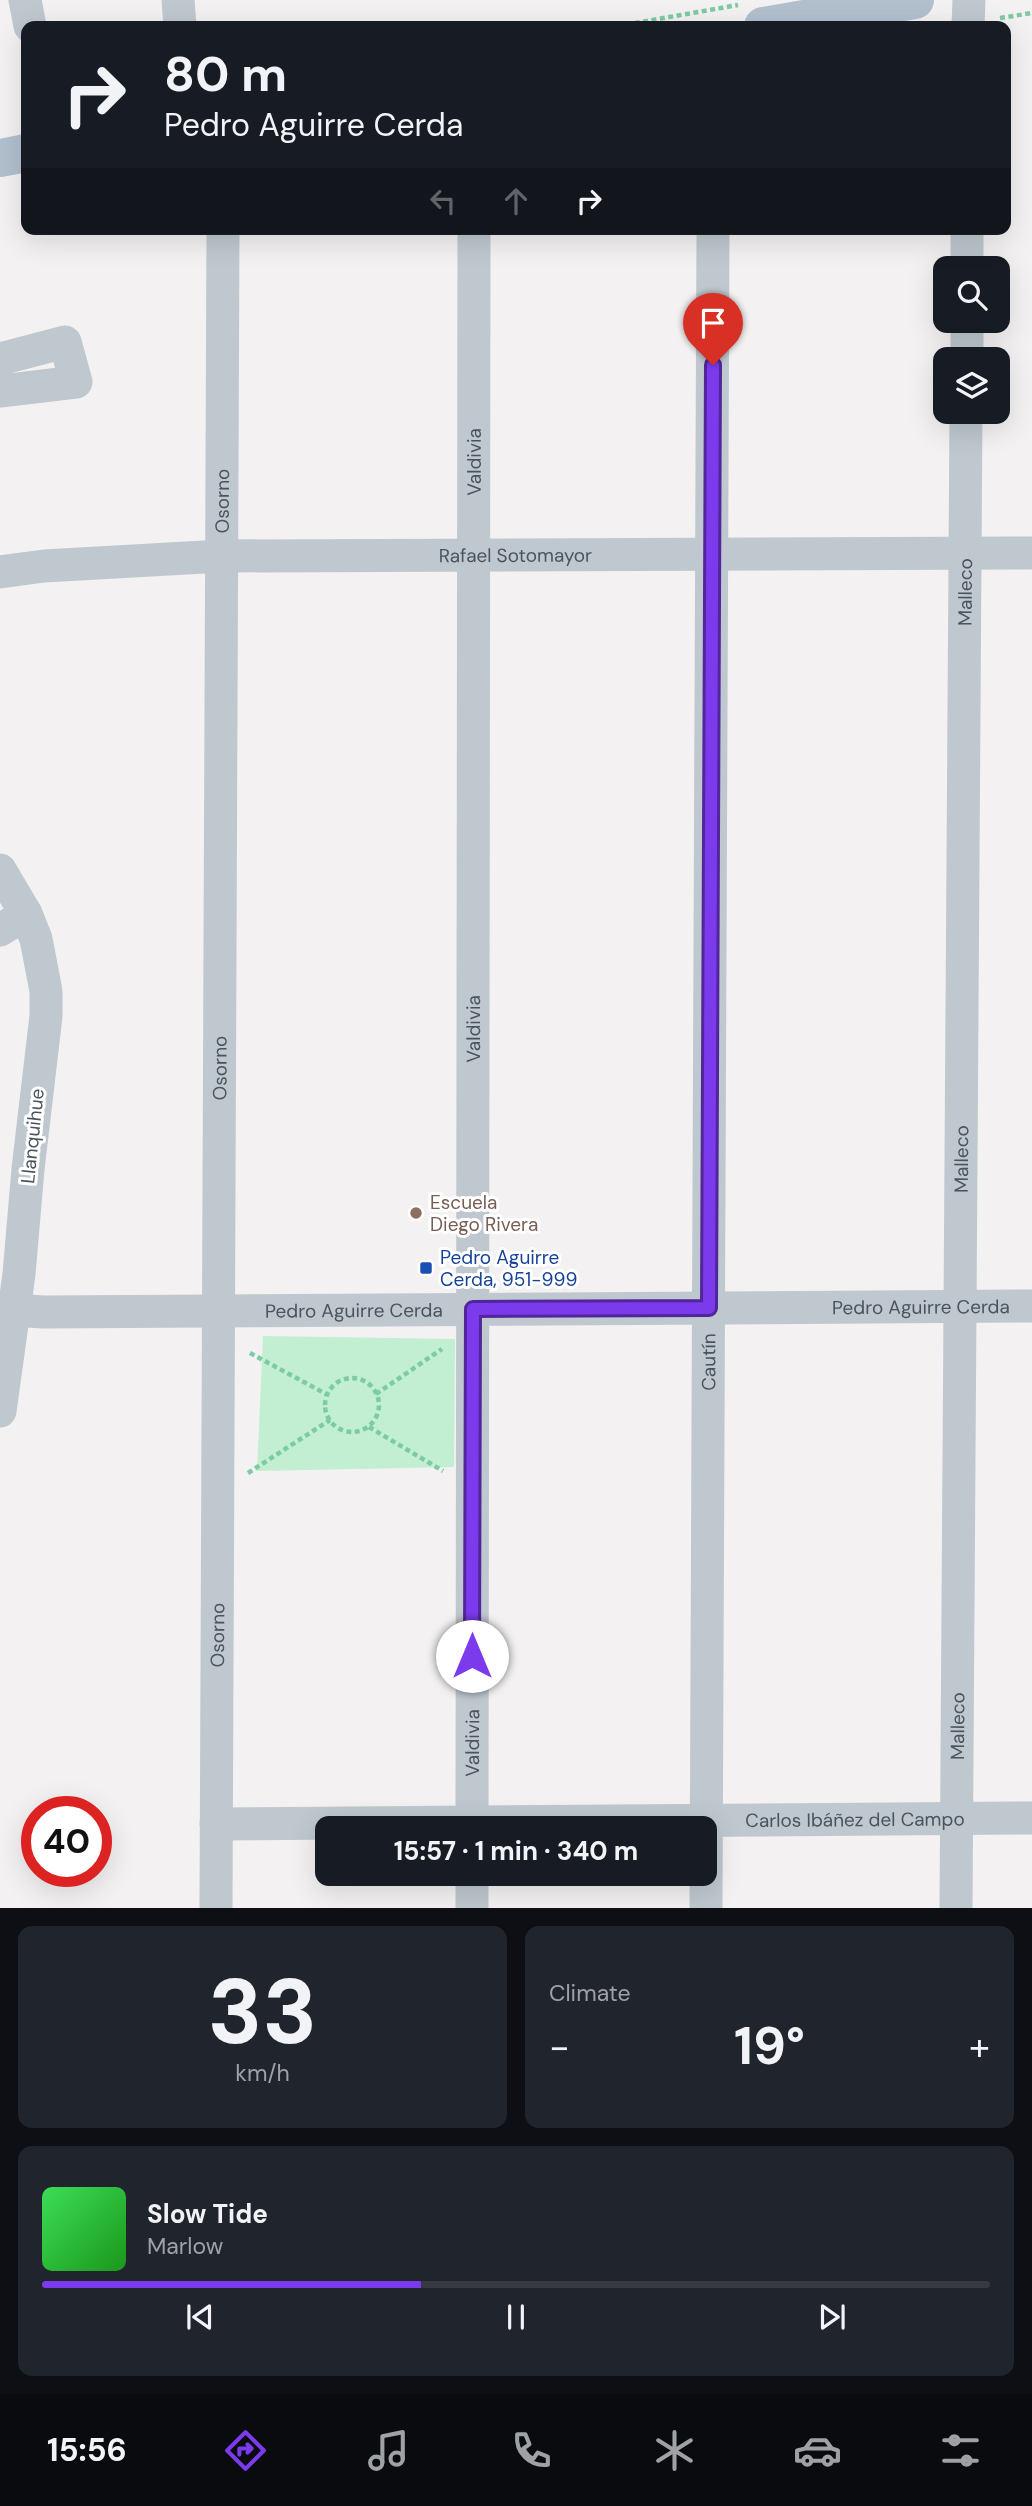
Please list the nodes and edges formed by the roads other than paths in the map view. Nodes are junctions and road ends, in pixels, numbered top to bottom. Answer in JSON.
{"nodes":[{"id":1,"x":25,"y":0,"type":"edge"},
{"id":2,"x":178,"y":0,"type":"edge"},
{"id":3,"x":915,"y":0,"type":"edge"},
{"id":4,"x":969,"y":0,"type":"edge"},
{"id":5,"x":753,"y":15,"type":"edge"},
{"id":6,"x":29,"y":21,"type":"edge"},
{"id":7,"x":180,"y":21,"type":"edge"},
{"id":8,"x":968,"y":21,"type":"edge"},
{"id":9,"x":21,"y":154,"type":"edge"},
{"id":10,"x":0,"y":158,"type":"edge"},
{"id":11,"x":223,"y":235,"type":"edge"},
{"id":12,"x":474,"y":235,"type":"edge"},
{"id":13,"x":713,"y":235,"type":"edge"},
{"id":14,"x":967,"y":235,"type":"edge"},
{"id":15,"x":967,"y":256,"type":"edge"},
{"id":16,"x":0,"y":359,"type":"edge"},
{"id":17,"x":0,"y":391,"type":"edge"},
{"id":18,"x":966,"y":424,"type":"edge"},
{"id":19,"x":1032,"y":553,"type":"edge"},
{"id":20,"x":712,"y":554,"type":"junction"},
{"id":21,"x":966,"y":554,"type":"junction"},
{"id":22,"x":473,"y":555,"type":"junction"},
{"id":23,"x":222,"y":556,"type":"junction"},
{"id":24,"x":0,"y":572,"type":"edge"},
{"id":25,"x":0,"y":870,"type":"edge"},
{"id":26,"x":13,"y":922,"type":"edge"},
{"id":27,"x":960,"y":1306,"type":"junction"},
{"id":28,"x":1032,"y":1306,"type":"edge"},
{"id":29,"x":709,"y":1308,"type":"junction"},
{"id":30,"x":13,"y":1310,"type":"junction"},
{"id":31,"x":472,"y":1318,"type":"junction"},
{"id":32,"x":219,"y":1323,"type":"junction"},
{"id":33,"x":0,"y":1410,"type":"edge"},
{"id":34,"x":472,"y":1816,"type":"edge"},
{"id":35,"x":707,"y":1816,"type":"edge"},
{"id":36,"x":1032,"y":1818,"type":"edge"},
{"id":37,"x":957,"y":1819,"type":"junction"},
{"id":38,"x":717,"y":1821,"type":"edge"},
{"id":39,"x":216,"y":1824,"type":"junction"},
{"id":40,"x":315,"y":1825,"type":"edge"},
{"id":41,"x":472,"y":1886,"type":"edge"},
{"id":42,"x":706,"y":1886,"type":"edge"},
{"id":43,"x":216,"y":1908,"type":"edge"},
{"id":44,"x":472,"y":1908,"type":"edge"},
{"id":45,"x":706,"y":1908,"type":"edge"},
{"id":46,"x":956,"y":1908,"type":"edge"}],
"edges":[{"from":1,"to":6,"type":"street"},
{"from":2,"to":7,"type":"street"},
{"from":3,"to":5,"type":"main road"},
{"from":4,"to":8,"type":"street"},
{"from":9,"to":10,"type":"main road"},
{"from":11,"to":23,"type":"street","name":"Osorno"},
{"from":12,"to":22,"type":"street","name":"Valdivia"},
{"from":13,"to":20,"type":"street","name":"Cautín"},
{"from":14,"to":15,"type":"street"},
{"from":16,"to":17,"type":"street"},
{"from":18,"to":21,"type":"street","name":"Malleco"},
{"from":19,"to":21,"type":"street","name":"Rafael Sotomayor"},
{"from":20,"to":21,"type":"street","name":"Rafael Sotomayor"},
{"from":20,"to":22,"type":"street","name":"Rafael Sotomayor"},
{"from":20,"to":29,"type":"street","name":"Cautín"},
{"from":21,"to":27,"type":"street","name":"Malleco"},
{"from":22,"to":23,"type":"street","name":"Rafael Sotomayor"},
{"from":22,"to":31,"type":"street","name":"Valdivia"},
{"from":23,"to":24,"type":"street","name":"Rafael Sotomayor"},
{"from":23,"to":32,"type":"street","name":"Osorno"},
{"from":25,"to":26,"type":"street","name":"Llanquihue"},
{"from":26,"to":30,"type":"street","name":"Llanquihue"},
{"from":27,"to":28,"type":"street","name":"Pedro Aguirre Cerda"},
{"from":27,"to":29,"type":"street","name":"Pedro Aguirre Cerda"},
{"from":27,"to":37,"type":"street","name":"Malleco"},
{"from":29,"to":31,"type":"street","name":"Pedro Aguirre Cerda"},
{"from":29,"to":35,"type":"street","name":"Cautín"},
{"from":30,"to":32,"type":"street","name":"Pedro Aguirre Cerda"},
{"from":30,"to":33,"type":"street","name":"Llanquihue"},
{"from":31,"to":32,"type":"street","name":"Pedro Aguirre Cerda"},
{"from":31,"to":34,"type":"street","name":"Valdivia"},
{"from":32,"to":39,"type":"street","name":"Osorno"},
{"from":36,"to":37,"type":"street","name":"Carlos Ibáñez del Campo"},
{"from":37,"to":38,"type":"street","name":"Carlos Ibáñez del Campo"},
{"from":37,"to":46,"type":"street","name":"Malleco"},
{"from":39,"to":40,"type":"street","name":"Carlos Ibáñez del Campo"},
{"from":39,"to":43,"type":"street","name":"Osorno"},
{"from":41,"to":44,"type":"street"},
{"from":42,"to":45,"type":"street","name":"Cautín"}]}
